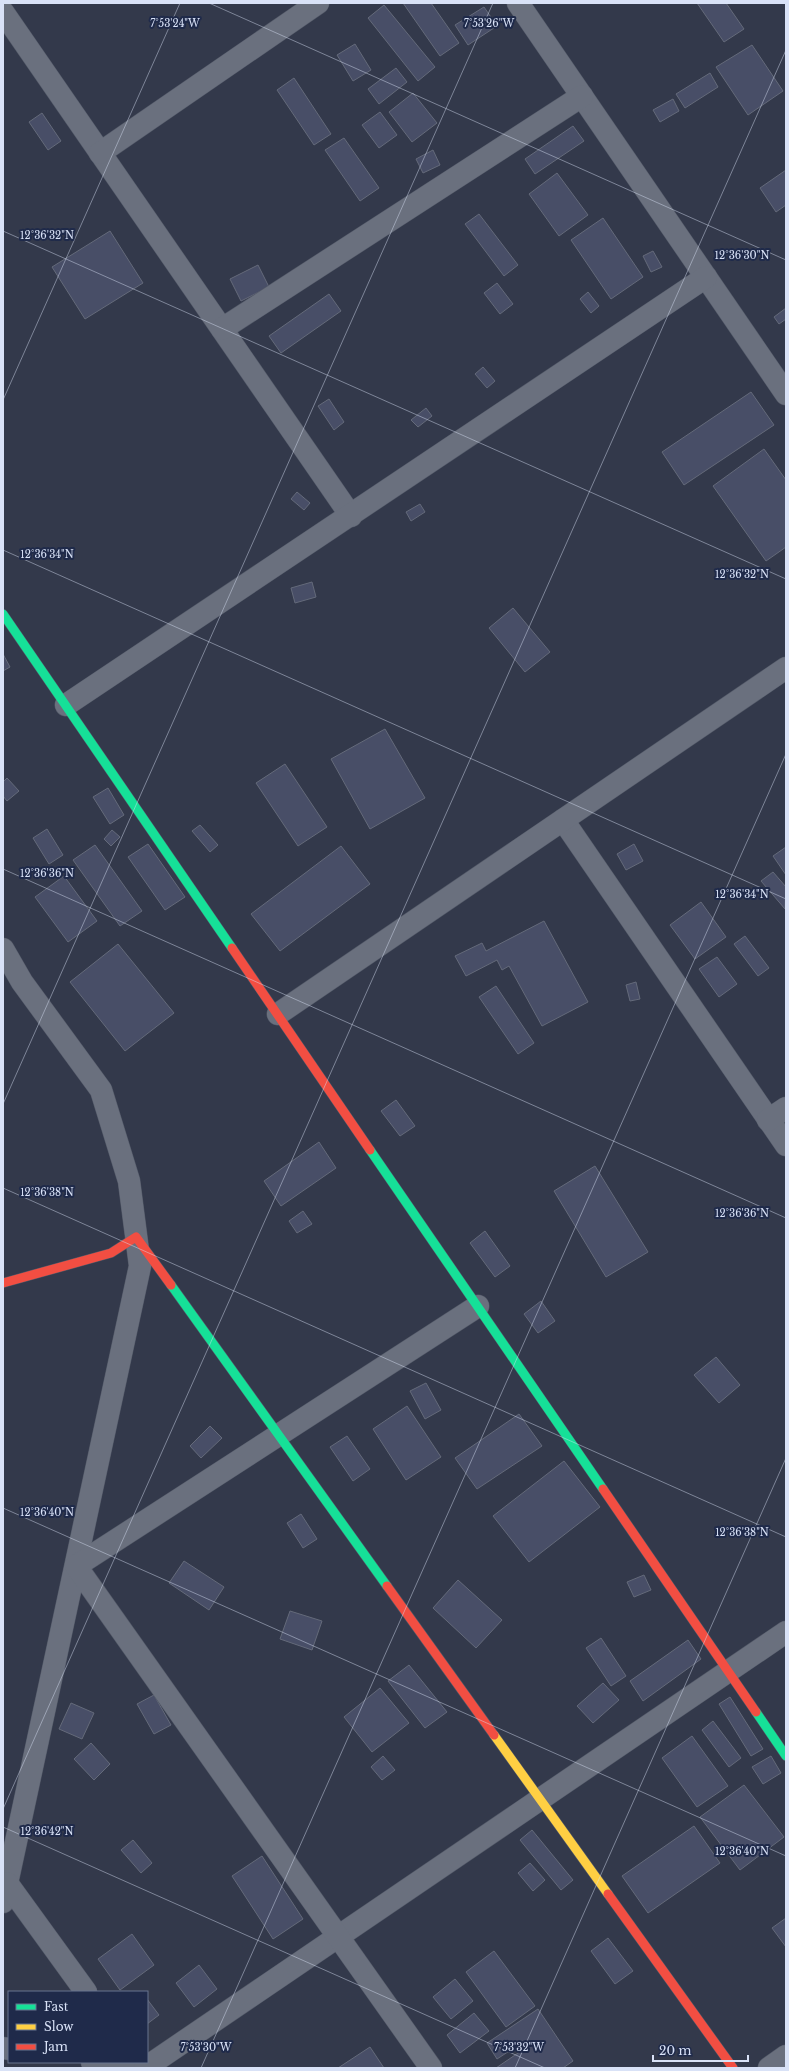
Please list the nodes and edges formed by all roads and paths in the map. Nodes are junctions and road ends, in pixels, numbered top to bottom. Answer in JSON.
{"nodes":[{"id":1,"x":318,"y":3,"type":"edge"},
{"id":2,"x":518,"y":3,"type":"edge"},
{"id":3,"x":3,"y":12,"type":"edge"},
{"id":4,"x":582,"y":96,"type":"junction"},
{"id":5,"x":100,"y":153,"type":"junction"},
{"id":6,"x":706,"y":277,"type":"junction"},
{"id":7,"x":222,"y":329,"type":"junction"},
{"id":8,"x":786,"y":394,"type":"edge"},
{"id":9,"x":351,"y":516,"type":"junction"},
{"id":10,"x":3,"y":614,"type":"edge"},
{"id":11,"x":786,"y":668,"type":"edge"},
{"id":12,"x":66,"y":705,"type":"junction"},
{"id":13,"x":563,"y":820,"type":"junction"},
{"id":14,"x":3,"y":949,"type":"edge"},
{"id":15,"x":278,"y":1014,"type":"junction"},
{"id":16,"x":777,"y":1114,"type":"edge"},
{"id":17,"x":786,"y":1145,"type":"edge"},
{"id":18,"x":136,"y":1238,"type":"junction"},
{"id":19,"x":3,"y":1283,"type":"edge"},
{"id":20,"x":478,"y":1306,"type":"junction"},
{"id":21,"x":278,"y":1435,"type":"junction"},
{"id":22,"x":76,"y":1566,"type":"junction"},
{"id":23,"x":786,"y":1632,"type":"edge"},
{"id":24,"x":728,"y":1671,"type":"junction"},
{"id":25,"x":786,"y":1756,"type":"edge"},
{"id":26,"x":540,"y":1799,"type":"junction"},
{"id":27,"x":5,"y":1892,"type":"edge"},
{"id":28,"x":338,"y":1937,"type":"junction"},
{"id":29,"x":85,"y":1991,"type":"edge"},
{"id":30,"x":786,"y":2056,"type":"edge"},
{"id":31,"x":98,"y":2063,"type":"edge"},
{"id":32,"x":130,"y":2068,"type":"edge"},
{"id":33,"x":145,"y":2068,"type":"edge"},
{"id":34,"x":431,"y":2068,"type":"edge"},
{"id":35,"x":733,"y":2068,"type":"edge"},
{"id":36,"x":769,"y":2068,"type":"edge"}],
"edges":[{"from":1,"to":5,"type":"street"},
{"from":2,"to":4,"type":"street"},
{"from":3,"to":5,"type":"street"},
{"from":4,"to":6,"type":"street"},
{"from":4,"to":7,"type":"street"},
{"from":5,"to":7,"type":"street"},
{"from":6,"to":8,"type":"street"},
{"from":6,"to":9,"type":"street"},
{"from":7,"to":9,"type":"street"},
{"from":9,"to":12,"type":"street"},
{"from":10,"to":12,"type":"street"},
{"from":11,"to":13,"type":"street"},
{"from":12,"to":15,"type":"street"},
{"from":13,"to":15,"type":"street"},
{"from":13,"to":16,"type":"street"},
{"from":14,"to":18,"type":"street"},
{"from":15,"to":20,"type":"street"},
{"from":16,"to":17,"type":"street"},
{"from":18,"to":19,"type":"street"},
{"from":18,"to":21,"type":"street"},
{"from":18,"to":22,"type":"street"},
{"from":20,"to":21,"type":"street"},
{"from":20,"to":24,"type":"street"},
{"from":21,"to":22,"type":"street"},
{"from":21,"to":26,"type":"street"},
{"from":22,"to":27,"type":"street"},
{"from":22,"to":28,"type":"street"},
{"from":23,"to":24,"type":"street"},
{"from":24,"to":25,"type":"street"},
{"from":24,"to":26,"type":"street"},
{"from":26,"to":28,"type":"street"},
{"from":26,"to":35,"type":"street"},
{"from":27,"to":29,"type":"street"},
{"from":28,"to":33,"type":"street"},
{"from":28,"to":34,"type":"street"},
{"from":30,"to":36,"type":"street"},
{"from":31,"to":32,"type":"street"}]}
